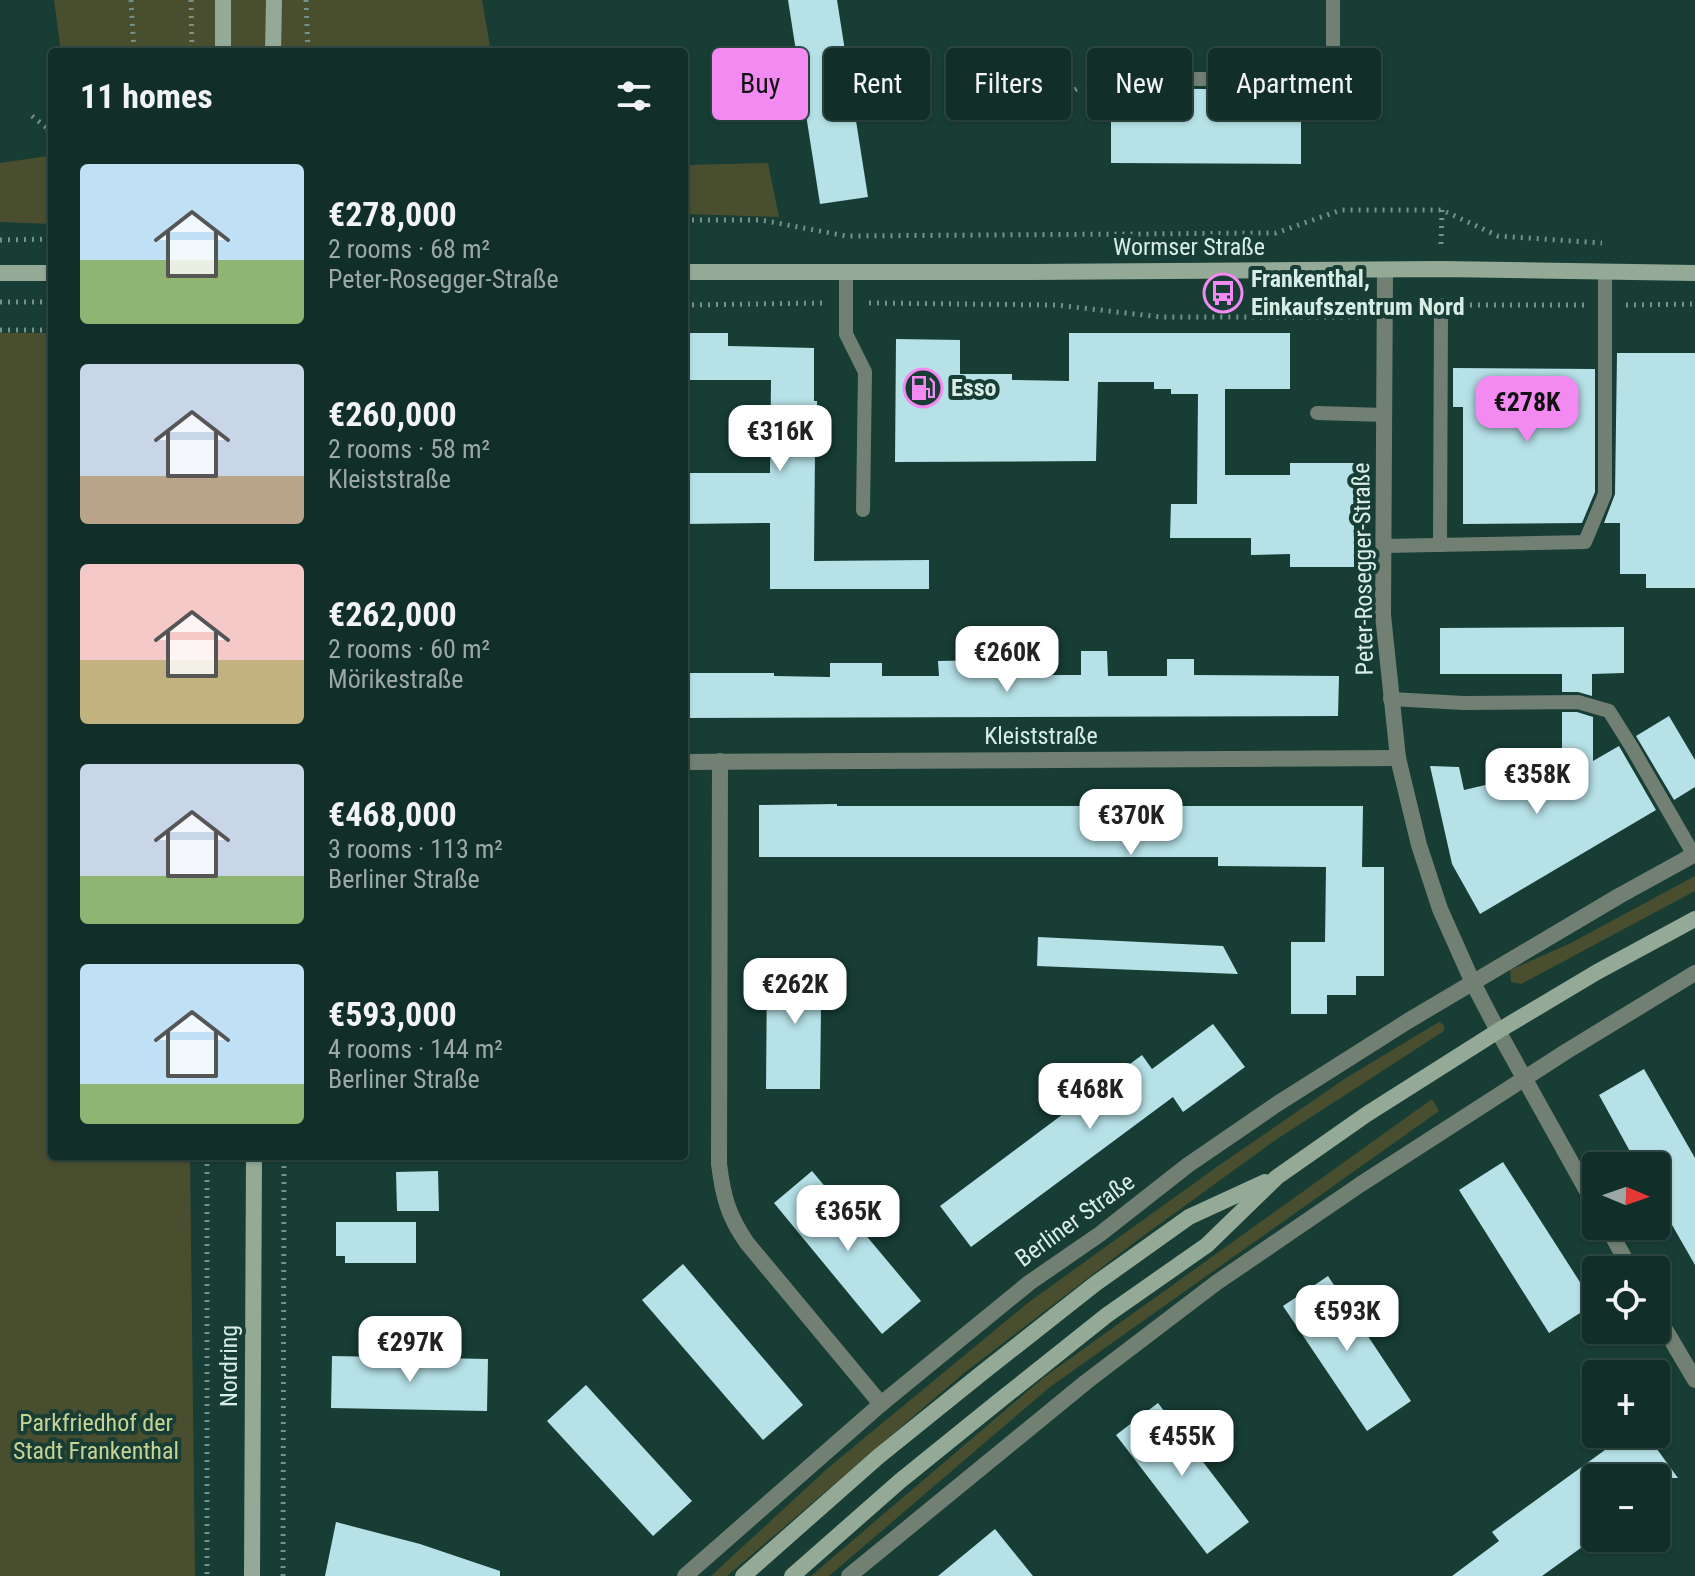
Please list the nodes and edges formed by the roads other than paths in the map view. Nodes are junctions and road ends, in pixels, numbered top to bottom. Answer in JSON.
{"nodes":[{"id":1,"x":223,"y":0,"type":"edge"},
{"id":2,"x":274,"y":0,"type":"edge"},
{"id":3,"x":1333,"y":0,"type":"edge"},
{"id":4,"x":223,"y":48,"type":"edge"},
{"id":5,"x":273,"y":48,"type":"edge"},
{"id":6,"x":1192,"y":79,"type":"edge"},
{"id":7,"x":1385,"y":270,"type":"junction"},
{"id":8,"x":688,"y":272,"type":"edge"},
{"id":9,"x":846,"y":272,"type":"junction"},
{"id":10,"x":0,"y":273,"type":"edge"},
{"id":11,"x":48,"y":273,"type":"edge"},
{"id":12,"x":1605,"y":273,"type":"junction"},
{"id":13,"x":1695,"y":273,"type":"edge"},
{"id":14,"x":1441,"y":305,"type":"road end"},
{"id":15,"x":1317,"y":413,"type":"dead end"},
{"id":16,"x":1385,"y":415,"type":"junction"},
{"id":17,"x":863,"y":510,"type":"dead end"},
{"id":18,"x":1440,"y":545,"type":"junction"},
{"id":19,"x":1384,"y":546,"type":"junction"},
{"id":20,"x":1390,"y":699,"type":"junction"},
{"id":21,"x":1398,"y":758,"type":"junction"},
{"id":22,"x":720,"y":761,"type":"junction"},
{"id":23,"x":688,"y":762,"type":"edge"},
{"id":24,"x":1694,"y":855,"type":"edge"},
{"id":25,"x":1695,"y":919,"type":"edge"},
{"id":26,"x":1695,"y":973,"type":"edge"},
{"id":27,"x":1473,"y":983,"type":"junction"},
{"id":28,"x":1498,"y":1031,"type":"junction"},
{"id":29,"x":1524,"y":1079,"type":"junction"},
{"id":30,"x":254,"y":1160,"type":"edge"},
{"id":31,"x":1277,"y":1177,"type":"junction"},
{"id":32,"x":1582,"y":1182,"type":"edge"},
{"id":33,"x":1670,"y":1338,"type":"edge"},
{"id":34,"x":1695,"y":1380,"type":"edge"},
{"id":35,"x":881,"y":1404,"type":"junction"},
{"id":36,"x":252,"y":1576,"type":"edge"},
{"id":37,"x":685,"y":1576,"type":"edge"},
{"id":38,"x":743,"y":1576,"type":"edge"},
{"id":39,"x":792,"y":1576,"type":"edge"},
{"id":40,"x":849,"y":1576,"type":"edge"}],
"edges":[{"from":1,"to":4,"type":"main road"},
{"from":2,"to":5,"type":"main road"},
{"from":3,"to":6,"type":"lane"},
{"from":7,"to":9,"type":"main road","name":"Wormser Straße"},
{"from":7,"to":12,"type":"main road","name":"Wormser Straße"},
{"from":7,"to":16,"type":"street","name":"Peter-Rosegger-Straße"},
{"from":8,"to":9,"type":"main road","name":"Wormser Straße"},
{"from":9,"to":17,"type":"lane"},
{"from":10,"to":11,"type":"main road"},
{"from":12,"to":13,"type":"main road","name":"Wormser Straße"},
{"from":12,"to":18,"type":"lane"},
{"from":14,"to":18,"type":"lane"},
{"from":15,"to":16,"type":"lane"},
{"from":16,"to":19,"type":"street","name":"Peter-Rosegger-Straße"},
{"from":18,"to":19,"type":"lane"},
{"from":19,"to":20,"type":"street","name":"Peter-Rosegger-Straße"},
{"from":20,"to":21,"type":"street","name":"Peter-Rosegger-Straße"},
{"from":20,"to":24,"type":"lane"},
{"from":21,"to":22,"type":"street","name":"Kleiststraße"},
{"from":21,"to":27,"type":"street","name":"Peter-Rosegger-Straße"},
{"from":22,"to":23,"type":"street","name":"Kleiststraße"},
{"from":22,"to":35,"type":"street"},
{"from":24,"to":27,"type":"street","name":"Berliner Straße"},
{"from":25,"to":28,"type":"main road"},
{"from":26,"to":29,"type":"street"},
{"from":27,"to":28,"type":"street","name":"Peter-Rosegger-Straße"},
{"from":27,"to":35,"type":"street","name":"Berliner Straße"},
{"from":28,"to":29,"type":"street","name":"Peter-Rosegger-Straße"},
{"from":28,"to":31,"type":"main road"},
{"from":29,"to":32,"type":"street","name":"Peter-Rosegger-Straße"},
{"from":29,"to":40,"type":"street"},
{"from":30,"to":36,"type":"main road","name":"Nordring"},
{"from":31,"to":38,"type":"main road"},
{"from":31,"to":39,"type":"main road"},
{"from":33,"to":34,"type":"street"},
{"from":35,"to":37,"type":"street","name":"Berliner Straße"}]}
